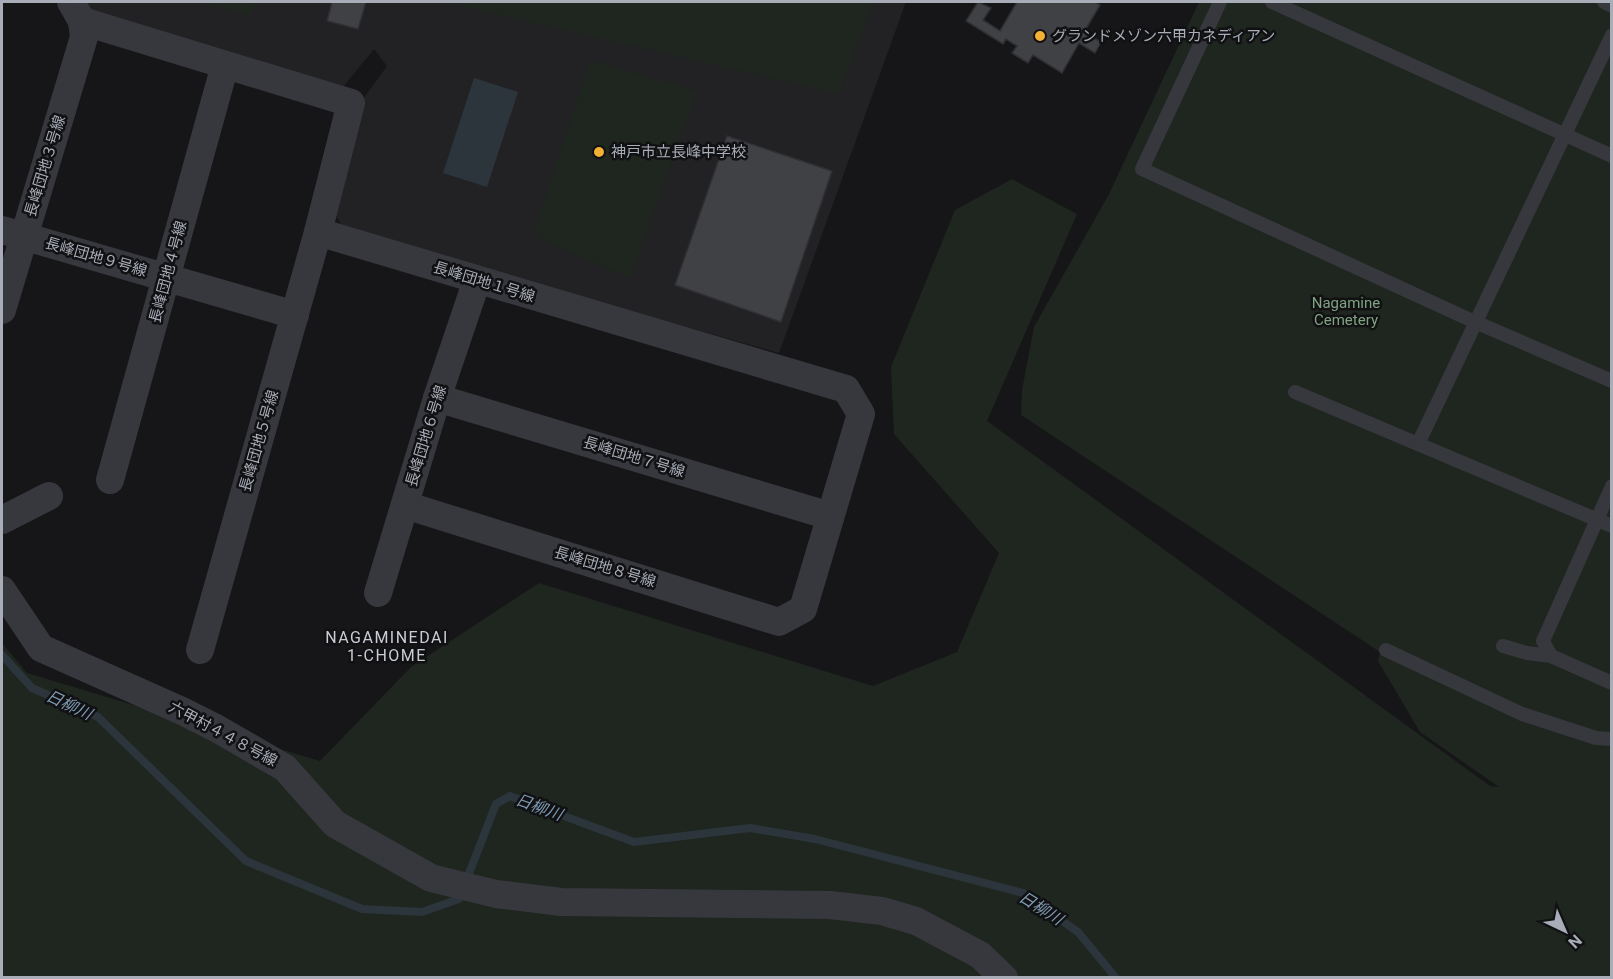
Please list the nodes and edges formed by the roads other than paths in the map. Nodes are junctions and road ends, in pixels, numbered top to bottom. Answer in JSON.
{"nodes":[{"id":1,"x":1220,"y":2,"type":"edge"},
{"id":2,"x":1272,"y":2,"type":"edge"},
{"id":3,"x":1604,"y":2,"type":"edge"},
{"id":4,"x":1611,"y":6,"type":"edge"},
{"id":5,"x":76,"y":11,"type":"edge"},
{"id":6,"x":1611,"y":34,"type":"edge"},
{"id":7,"x":225,"y":65,"type":"junction"},
{"id":8,"x":1564,"y":134,"type":"junction"},
{"id":9,"x":1611,"y":156,"type":"edge"},
{"id":10,"x":318,"y":232,"type":"junction"},
{"id":11,"x":13,"y":233,"type":"edge"},
{"id":12,"x":166,"y":277,"type":"junction"},
{"id":13,"x":477,"y":280,"type":"junction"},
{"id":14,"x":2,"y":310,"type":"edge"},
{"id":15,"x":295,"y":315,"type":"junction"},
{"id":16,"x":1475,"y":322,"type":"junction"},
{"id":17,"x":1611,"y":381,"type":"edge"},
{"id":18,"x":1295,"y":392,"type":"dead end"},
{"id":19,"x":437,"y":398,"type":"junction"},
{"id":20,"x":1418,"y":444,"type":"junction"},
{"id":21,"x":110,"y":480,"type":"dead end"},
{"id":22,"x":1611,"y":486,"type":"edge"},
{"id":23,"x":49,"y":496,"type":"dead end"},
{"id":24,"x":405,"y":505,"type":"junction"},
{"id":25,"x":830,"y":516,"type":"junction"},
{"id":26,"x":1597,"y":519,"type":"junction"},
{"id":27,"x":2,"y":520,"type":"edge"},
{"id":28,"x":1611,"y":526,"type":"edge"},
{"id":29,"x":2,"y":590,"type":"edge"},
{"id":30,"x":378,"y":592,"type":"dead end"},
{"id":31,"x":803,"y":609,"type":"joint"},
{"id":32,"x":1503,"y":646,"type":"dead end"},
{"id":33,"x":200,"y":650,"type":"dead end"},
{"id":34,"x":1386,"y":650,"type":"dead end"},
{"id":35,"x":1551,"y":656,"type":"junction"},
{"id":36,"x":1611,"y":684,"type":"edge"},
{"id":37,"x":1611,"y":739,"type":"edge"},
{"id":38,"x":1004,"y":978,"type":"edge"}],
"edges":[{"from":1,"to":16,"type":"lane"},
{"from":2,"to":8,"type":"lane"},
{"from":3,"to":4,"type":"lane"},
{"from":5,"to":7,"type":"street"},
{"from":5,"to":11,"type":"street","name":"長峰団地３号線"},
{"from":6,"to":8,"type":"lane"},
{"from":7,"to":10,"type":"street"},
{"from":7,"to":12,"type":"street","name":"長峰団地４号線"},
{"from":8,"to":9,"type":"lane"},
{"from":8,"to":16,"type":"lane"},
{"from":10,"to":13,"type":"street","name":"長峰団地１号線"},
{"from":10,"to":15,"type":"street","name":"長峰団地５号線"},
{"from":11,"to":12,"type":"street","name":"長峰団地９号線"},
{"from":11,"to":14,"type":"street","name":"長峰団地３号線"},
{"from":12,"to":15,"type":"street","name":"長峰団地９号線"},
{"from":12,"to":21,"type":"street","name":"長峰団地４号線"},
{"from":13,"to":19,"type":"street","name":"長峰団地６号線"},
{"from":13,"to":25,"type":"street","name":"長峰団地１号線"},
{"from":15,"to":33,"type":"street","name":"長峰団地５号線"},
{"from":16,"to":17,"type":"lane"},
{"from":16,"to":20,"type":"lane"},
{"from":18,"to":20,"type":"lane"},
{"from":19,"to":24,"type":"street","name":"長峰団地６号線"},
{"from":19,"to":25,"type":"street","name":"長峰団地７号線"},
{"from":20,"to":26,"type":"lane"},
{"from":22,"to":26,"type":"lane"},
{"from":23,"to":27,"type":"street"},
{"from":24,"to":30,"type":"street","name":"長峰団地６号線"},
{"from":24,"to":31,"type":"street","name":"長峰団地８号線"},
{"from":25,"to":31,"type":"street","name":"長峰団地１号線"},
{"from":26,"to":28,"type":"lane"},
{"from":26,"to":35,"type":"lane"},
{"from":29,"to":38,"type":"street","name":"六甲村４４８号線"},
{"from":32,"to":35,"type":"lane"},
{"from":34,"to":37,"type":"lane"},
{"from":35,"to":36,"type":"lane"}]}
